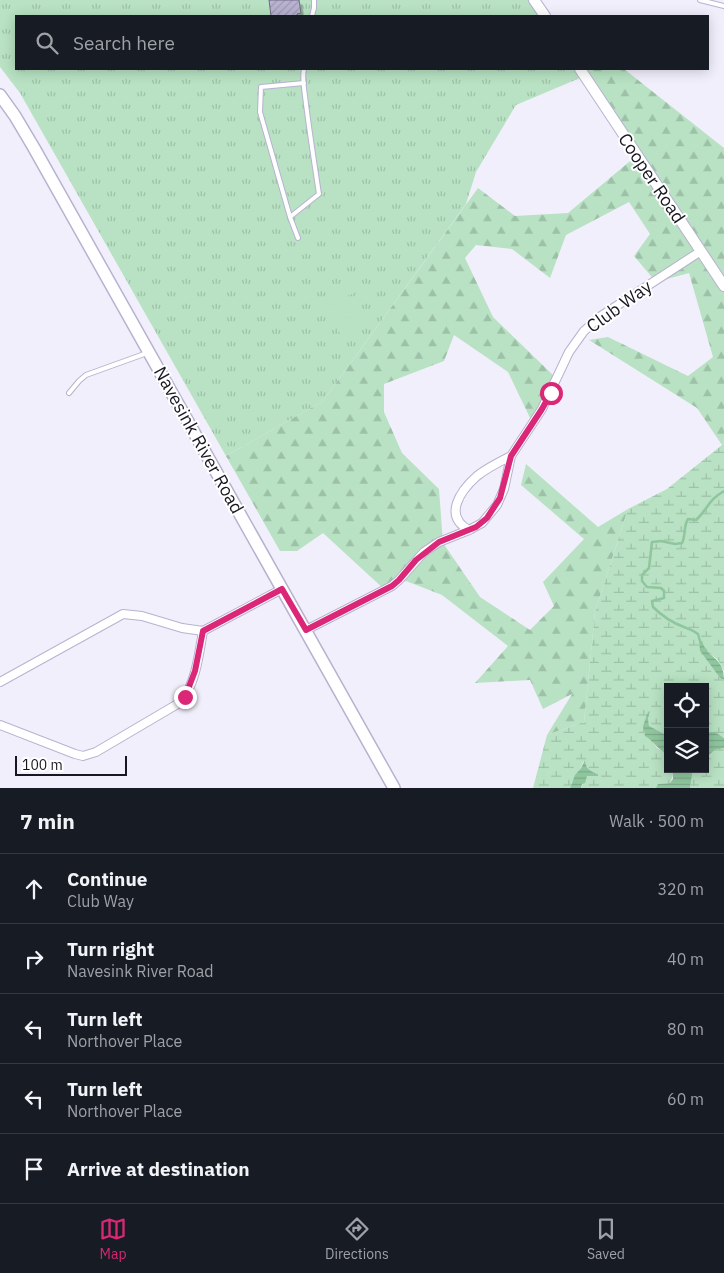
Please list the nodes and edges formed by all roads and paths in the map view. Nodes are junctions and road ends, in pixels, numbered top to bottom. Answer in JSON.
{"nodes":[{"id":1,"x":314,"y":0,"type":"edge"},
{"id":2,"x":534,"y":0,"type":"edge"},
{"id":3,"x":700,"y":0,"type":"edge"},
{"id":4,"x":724,"y":6,"type":"edge"},
{"id":5,"x":312,"y":15,"type":"edge"},
{"id":6,"x":544,"y":15,"type":"edge"},
{"id":7,"x":304,"y":70,"type":"edge"},
{"id":8,"x":581,"y":70,"type":"edge"},
{"id":9,"x":304,"y":83,"type":"junction"},
{"id":10,"x":0,"y":96,"type":"edge"},
{"id":11,"x":290,"y":217,"type":"junction"},
{"id":12,"x":298,"y":238,"type":"dead end"},
{"id":13,"x":700,"y":251,"type":"junction"},
{"id":14,"x":724,"y":286,"type":"edge"},
{"id":15,"x":150,"y":352,"type":"junction"},
{"id":16,"x":69,"y":393,"type":"dead end"},
{"id":17,"x":511,"y":456,"type":"junction"},
{"id":18,"x":469,"y":530,"type":"junction"},
{"id":19,"x":282,"y":589,"type":"junction"},
{"id":20,"x":306,"y":630,"type":"junction"},
{"id":21,"x":203,"y":631,"type":"junction"},
{"id":22,"x":0,"y":682,"type":"edge"},
{"id":23,"x":0,"y":725,"type":"edge"},
{"id":24,"x":394,"y":788,"type":"edge"}],
"edges":[{"from":1,"to":5,"type":"lane"},
{"from":2,"to":6,"type":"street"},
{"from":3,"to":4,"type":"lane"},
{"from":7,"to":9,"type":"lane"},
{"from":8,"to":13,"type":"street","name":"Cooper Road"},
{"from":9,"to":11,"type":"lane"},
{"from":9,"to":11,"type":"lane"},
{"from":10,"to":15,"type":"main road","name":"Navesink River Road"},
{"from":11,"to":12,"type":"lane"},
{"from":13,"to":14,"type":"street","name":"Cooper Road"},
{"from":13,"to":17,"type":"street","name":"Club Way"},
{"from":15,"to":16,"type":"lane"},
{"from":15,"to":19,"type":"main road","name":"Navesink River Road"},
{"from":17,"to":18,"type":"street","name":"Club Way"},
{"from":17,"to":18,"type":"street","name":"Club Way"},
{"from":18,"to":20,"type":"street","name":"Club Way"},
{"from":19,"to":20,"type":"main road","name":"Navesink River Road"},
{"from":19,"to":21,"type":"street"},
{"from":20,"to":24,"type":"main road","name":"Navesink River Road"},
{"from":21,"to":22,"type":"street"},
{"from":21,"to":23,"type":"street"}]}
